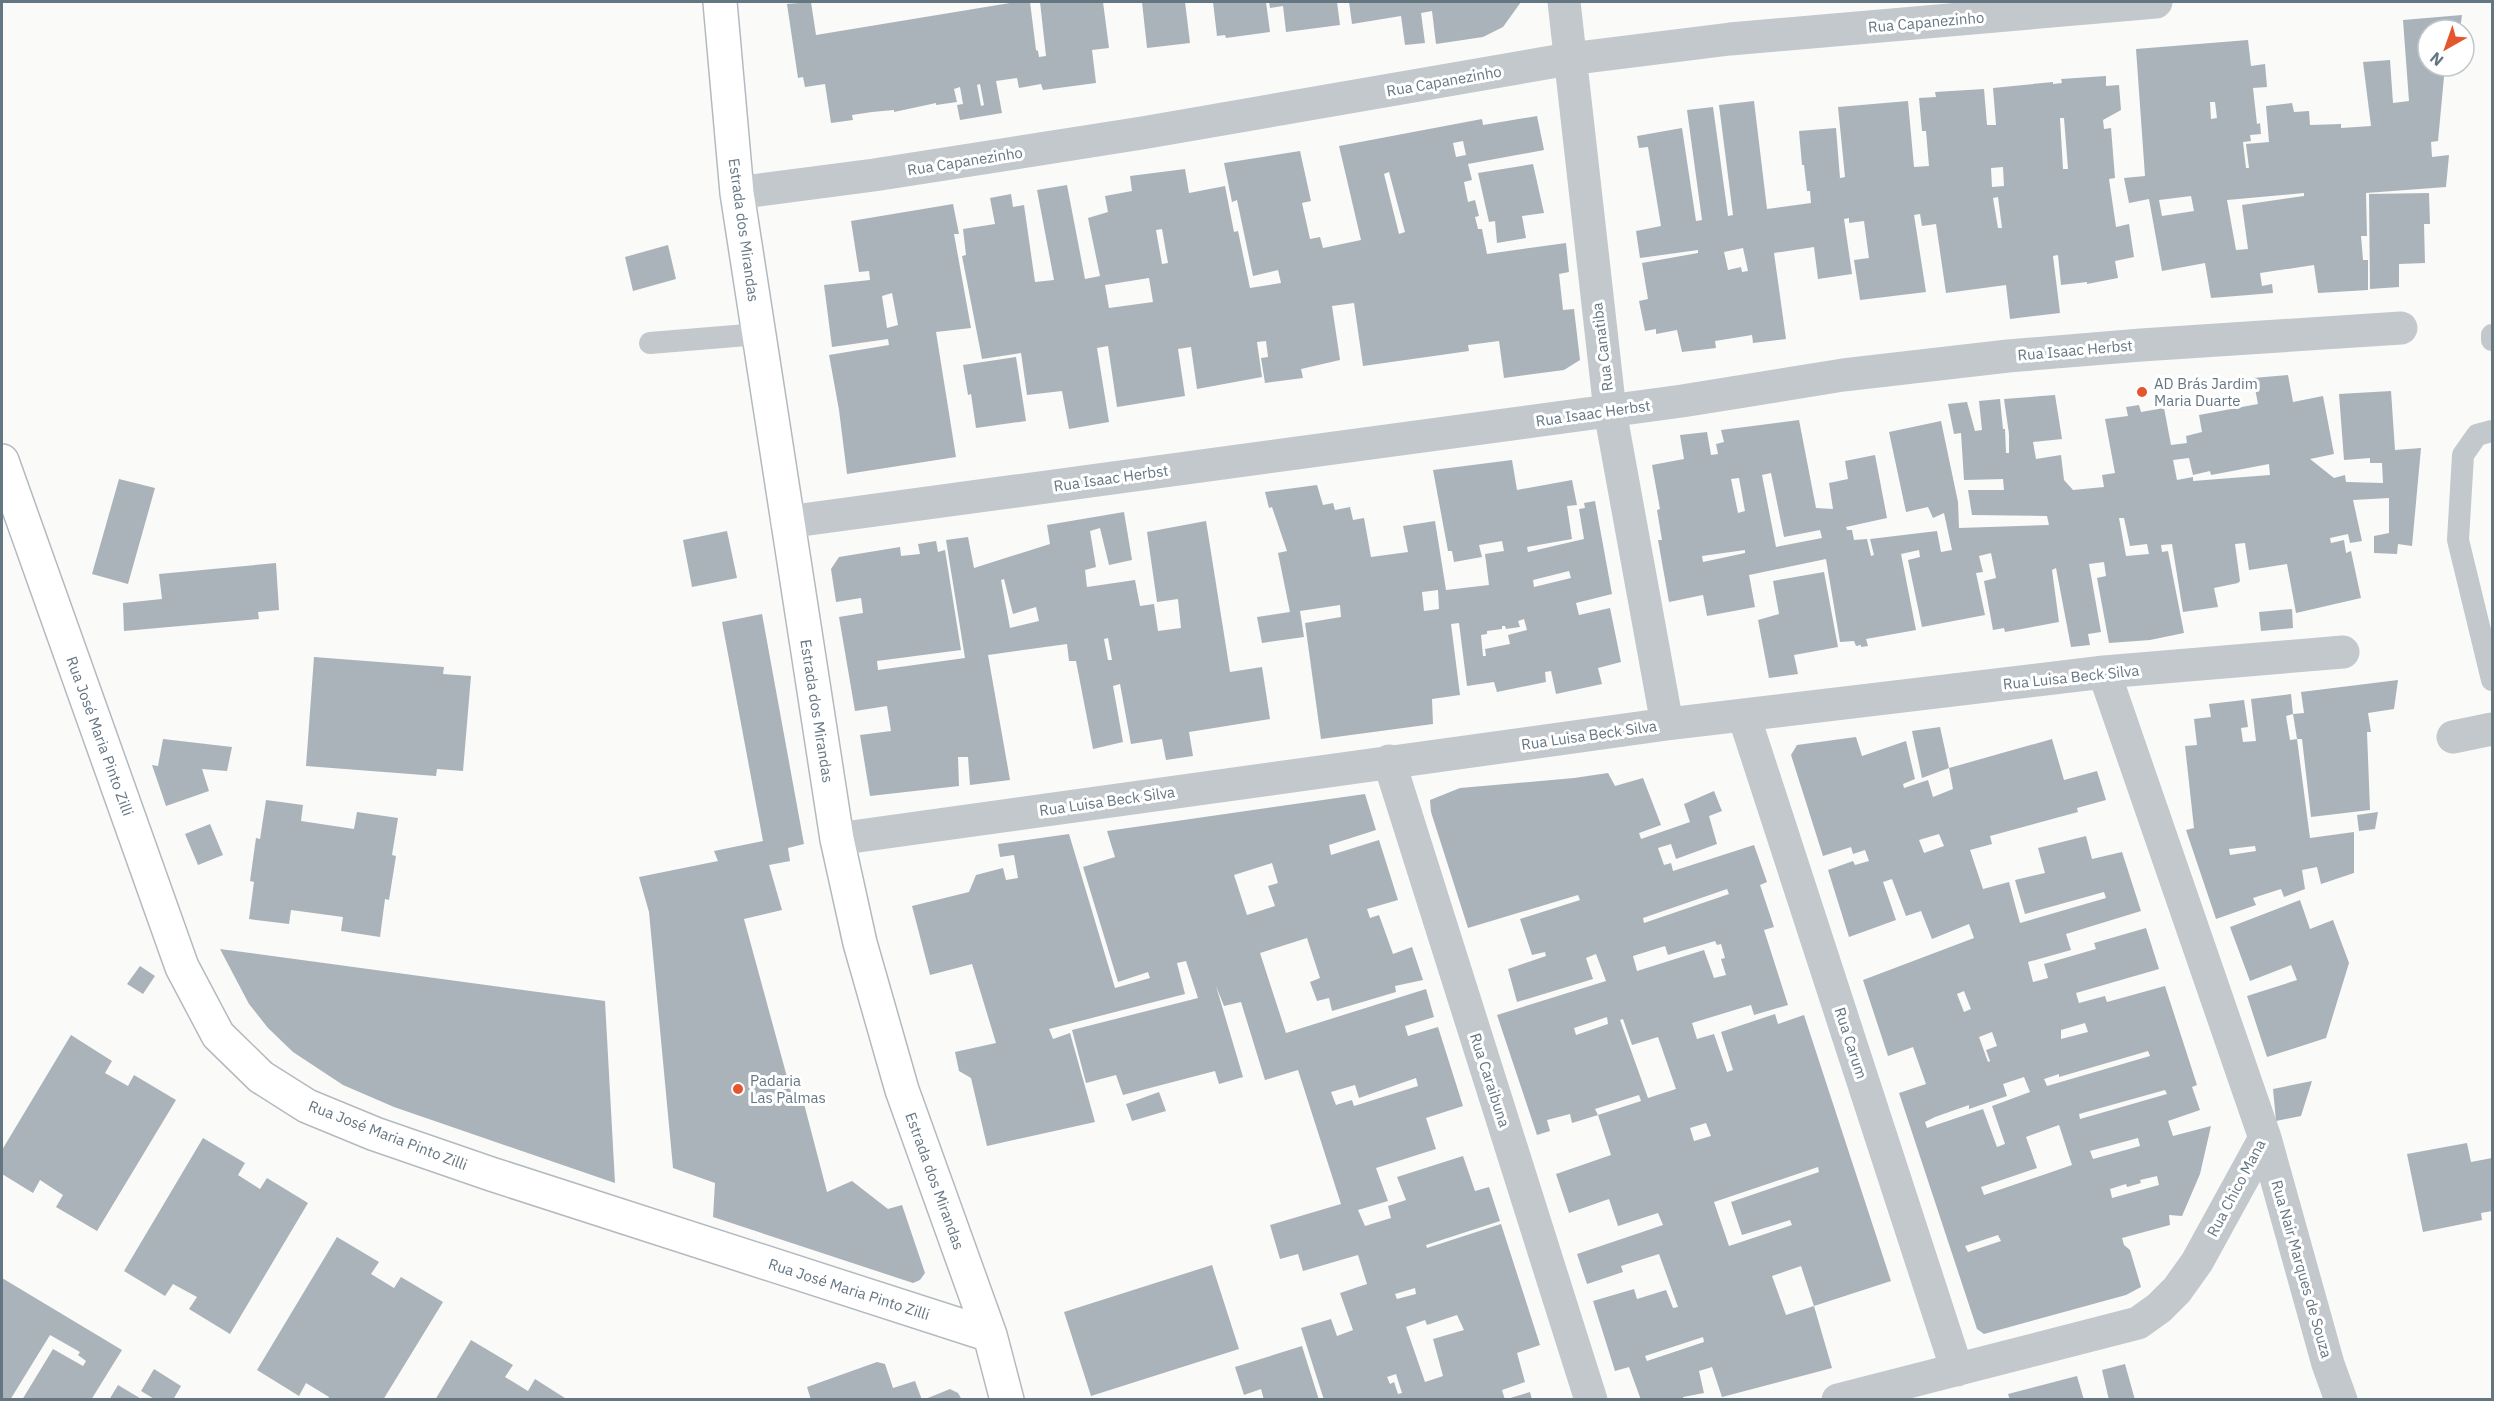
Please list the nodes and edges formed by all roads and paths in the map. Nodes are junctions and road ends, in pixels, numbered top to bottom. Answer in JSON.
{"nodes":[{"id":1,"x":720,"y":2,"type":"edge"},
{"id":2,"x":1564,"y":2,"type":"edge"},
{"id":3,"x":2156,"y":2,"type":"edge"},
{"id":4,"x":1569,"y":59,"type":"junction"},
{"id":5,"x":737,"y":193,"type":"junction"},
{"id":6,"x":2401,"y":328,"type":"dead end"},
{"id":7,"x":759,"y":334,"type":"junction"},
{"id":8,"x":2493,"y":335,"type":"edge"},
{"id":9,"x":2493,"y":340,"type":"edge"},
{"id":10,"x":650,"y":343,"type":"dead end"},
{"id":11,"x":1610,"y":411,"type":"junction"},
{"id":12,"x":2493,"y":431,"type":"edge"},
{"id":13,"x":2,"y":461,"type":"edge"},
{"id":14,"x":787,"y":522,"type":"junction"},
{"id":15,"x":2343,"y":652,"type":"dead end"},
{"id":16,"x":2104,"y":672,"type":"junction"},
{"id":17,"x":2493,"y":680,"type":"edge"},
{"id":18,"x":1744,"y":716,"type":"junction"},
{"id":19,"x":1667,"y":724,"type":"junction"},
{"id":20,"x":2493,"y":729,"type":"edge"},
{"id":21,"x":2453,"y":736,"type":"dead end"},
{"id":22,"x":1389,"y":761,"type":"junction"},
{"id":23,"x":837,"y":839,"type":"junction"},
{"id":24,"x":2265,"y":1138,"type":"junction"},
{"id":25,"x":990,"y":1335,"type":"junction"},
{"id":26,"x":1958,"y":1370,"type":"junction"},
{"id":27,"x":1007,"y":1400,"type":"edge"},
{"id":28,"x":1591,"y":1400,"type":"edge"},
{"id":29,"x":1838,"y":1400,"type":"edge"},
{"id":30,"x":2341,"y":1400,"type":"edge"}],
"edges":[{"from":1,"to":5,"type":"street","name":"Estrada dos Mirandas"},
{"from":2,"to":4,"type":"street","name":"Rua Canatiba"},
{"from":3,"to":4,"type":"street","name":"Rua Capanezinho"},
{"from":4,"to":5,"type":"street","name":"Rua Capanezinho"},
{"from":4,"to":11,"type":"street","name":"Rua Canatiba"},
{"from":5,"to":7,"type":"street","name":"Estrada dos Mirandas"},
{"from":6,"to":11,"type":"street","name":"Rua Isaac Herbst"},
{"from":7,"to":10,"type":"lane"},
{"from":7,"to":14,"type":"street","name":"Estrada dos Mirandas"},
{"from":8,"to":9,"type":"lane"},
{"from":11,"to":14,"type":"street","name":"Rua Isaac Herbst"},
{"from":11,"to":19,"type":"street","name":"Rua Canatiba"},
{"from":12,"to":17,"type":"lane"},
{"from":13,"to":25,"type":"street","name":"Rua José Maria Pinto Zilli"},
{"from":14,"to":23,"type":"street","name":"Estrada dos Mirandas"},
{"from":15,"to":16,"type":"street","name":"Rua Luisa Beck Silva"},
{"from":16,"to":18,"type":"street","name":"Rua Luisa Beck Silva"},
{"from":16,"to":24,"type":"street","name":"Rua Chico Mana"},
{"from":18,"to":19,"type":"street","name":"Rua Luisa Beck Silva"},
{"from":18,"to":26,"type":"street","name":"Rua Carum"},
{"from":19,"to":22,"type":"street","name":"Rua Luisa Beck Silva"},
{"from":20,"to":21,"type":"street"},
{"from":22,"to":23,"type":"street","name":"Rua Luisa Beck Silva"},
{"from":22,"to":28,"type":"street","name":"Rua Caraibuna"},
{"from":23,"to":25,"type":"street","name":"Estrada dos Mirandas"},
{"from":24,"to":26,"type":"street","name":"Rua Chico Mana"},
{"from":24,"to":30,"type":"street","name":"Rua Nair Marques de Souza"},
{"from":25,"to":27,"type":"street","name":"Estrada dos Mirandas"},
{"from":26,"to":29,"type":"street","name":"Rua Chico Mana"}]}
